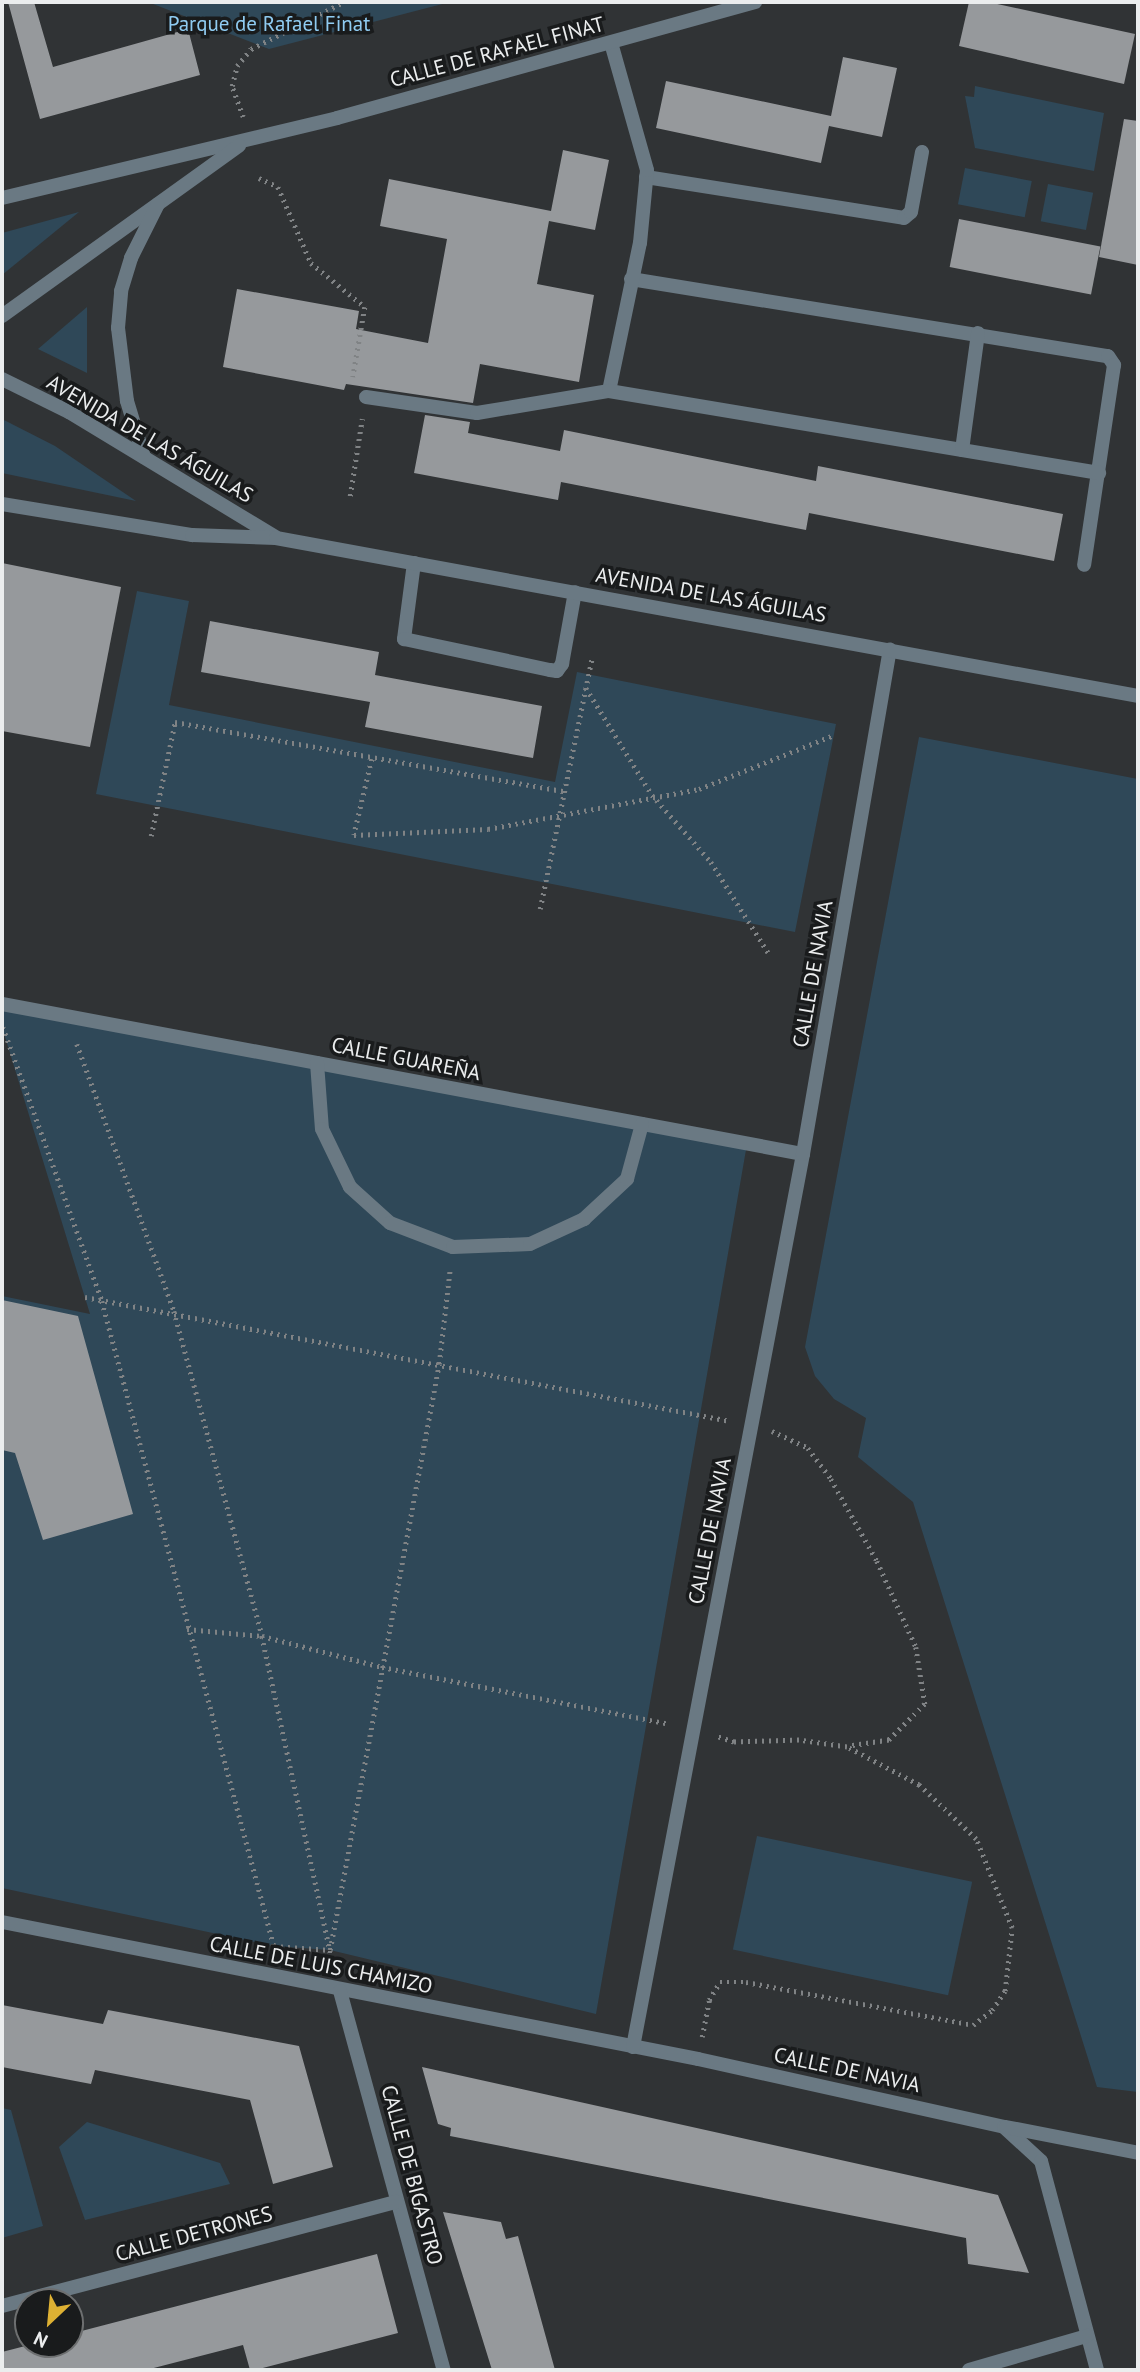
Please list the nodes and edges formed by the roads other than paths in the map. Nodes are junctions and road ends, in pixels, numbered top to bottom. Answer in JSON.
{"nodes":[{"id":1,"x":755,"y":2,"type":"edge"},
{"id":2,"x":611,"y":43,"type":"junction"},
{"id":3,"x":249,"y":139,"type":"junction"},
{"id":4,"x":922,"y":152,"type":"dead end"},
{"id":5,"x":646,"y":177,"type":"junction"},
{"id":6,"x":162,"y":197,"type":"junction"},
{"id":7,"x":2,"y":198,"type":"edge"},
{"id":8,"x":631,"y":279,"type":"junction"},
{"id":9,"x":2,"y":316,"type":"edge"},
{"id":10,"x":978,"y":333,"type":"junction"},
{"id":11,"x":2,"y":379,"type":"edge"},
{"id":12,"x":609,"y":391,"type":"junction"},
{"id":13,"x":366,"y":397,"type":"road end"},
{"id":14,"x":962,"y":450,"type":"junction"},
{"id":15,"x":144,"y":457,"type":"junction"},
{"id":16,"x":1099,"y":473,"type":"junction"},
{"id":17,"x":2,"y":504,"type":"edge"},
{"id":18,"x":276,"y":538,"type":"junction"},
{"id":19,"x":414,"y":562,"type":"junction"},
{"id":20,"x":1084,"y":565,"type":"dead end"},
{"id":21,"x":575,"y":592,"type":"junction"},
{"id":22,"x":890,"y":649,"type":"junction"},
{"id":23,"x":1138,"y":696,"type":"edge"},
{"id":24,"x":2,"y":1004,"type":"edge"},
{"id":25,"x":317,"y":1063,"type":"junction"},
{"id":26,"x":642,"y":1124,"type":"junction"},
{"id":27,"x":803,"y":1154,"type":"junction"},
{"id":28,"x":2,"y":1922,"type":"edge"},
{"id":29,"x":340,"y":1991,"type":"junction"},
{"id":30,"x":633,"y":2047,"type":"junction"},
{"id":31,"x":1004,"y":2127,"type":"junction"},
{"id":32,"x":1138,"y":2153,"type":"edge"},
{"id":33,"x":397,"y":2202,"type":"junction"},
{"id":34,"x":2,"y":2306,"type":"edge"},
{"id":35,"x":1087,"y":2336,"type":"junction"},
{"id":36,"x":444,"y":2370,"type":"edge"},
{"id":37,"x":969,"y":2370,"type":"edge"},
{"id":38,"x":1097,"y":2370,"type":"edge"}],
"edges":[{"from":1,"to":2,"type":"street","name":"CALLE DE RAFAEL FINAT"},
{"from":2,"to":3,"type":"street","name":"CALLE DE RAFAEL FINAT"},
{"from":2,"to":5,"type":"street"},
{"from":3,"to":6,"type":"street","name":"CALLE DE RAFAEL FINAT"},
{"from":3,"to":7,"type":"street","name":"CALLE DE RAFAEL FINAT"},
{"from":4,"to":5,"type":"street"},
{"from":5,"to":8,"type":"street"},
{"from":6,"to":9,"type":"street","name":"CALLE DE RAFAEL FINAT"},
{"from":6,"to":15,"type":"street","name":"CALLE DE RAFAEL FINAT"},
{"from":8,"to":10,"type":"street"},
{"from":8,"to":12,"type":"street"},
{"from":10,"to":14,"type":"street"},
{"from":10,"to":16,"type":"street"},
{"from":11,"to":15,"type":"street","name":"AVENIDA DE LAS ÁGUILAS"},
{"from":12,"to":13,"type":"street"},
{"from":12,"to":14,"type":"street"},
{"from":14,"to":16,"type":"street"},
{"from":15,"to":18,"type":"street","name":"AVENIDA DE LAS ÁGUILAS"},
{"from":16,"to":20,"type":"street"},
{"from":17,"to":18,"type":"street","name":"AVENIDA DE LAS ÁGUILAS"},
{"from":18,"to":19,"type":"street","name":"AVENIDA DE LAS ÁGUILAS"},
{"from":19,"to":21,"type":"street","name":"AVENIDA DE LAS ÁGUILAS"},
{"from":19,"to":21,"type":"street"},
{"from":21,"to":22,"type":"street","name":"AVENIDA DE LAS ÁGUILAS"},
{"from":22,"to":23,"type":"street","name":"AVENIDA DE LAS ÁGUILAS"},
{"from":22,"to":27,"type":"street","name":"CALLE DE NAVIA"},
{"from":24,"to":25,"type":"street","name":"CALLE GUAREÑA"},
{"from":25,"to":26,"type":"street","name":"CALLE GUAREÑA"},
{"from":25,"to":26,"type":"street"},
{"from":26,"to":27,"type":"street","name":"CALLE GUAREÑA"},
{"from":27,"to":30,"type":"street","name":"CALLE DE NAVIA"},
{"from":28,"to":29,"type":"street","name":"CALLE DE LUIS CHAMIZO"},
{"from":29,"to":30,"type":"street","name":"CALLE DE LUIS CHAMIZO"},
{"from":29,"to":33,"type":"street","name":"CALLE DE BIGASTRO"},
{"from":30,"to":31,"type":"street","name":"CALLE DE NAVIA"},
{"from":31,"to":32,"type":"street","name":"CALLE DE NAVIA"},
{"from":31,"to":35,"type":"street"},
{"from":33,"to":34,"type":"street","name":"CALLE DETRONES"},
{"from":33,"to":36,"type":"street","name":"CALLE DE BIGASTRO"},
{"from":35,"to":37,"type":"street"},
{"from":35,"to":38,"type":"street"}]}
